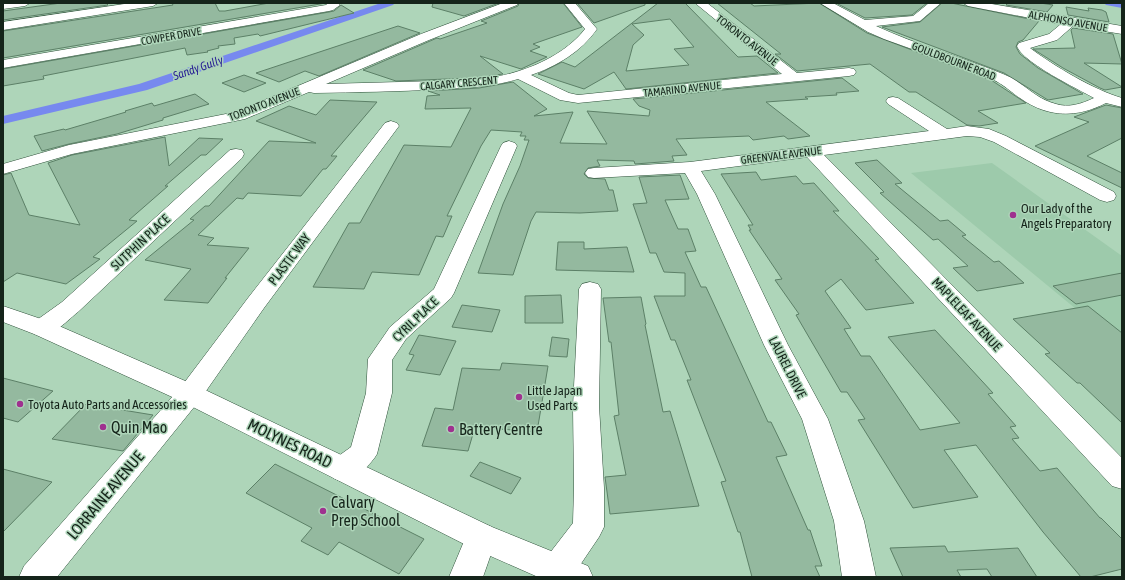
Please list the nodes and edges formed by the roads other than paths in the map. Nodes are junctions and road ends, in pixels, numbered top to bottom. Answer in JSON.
{"nodes":[{"id":1,"x":25,"y":3,"type":"edge"},
{"id":2,"x":153,"y":3,"type":"edge"},
{"id":3,"x":332,"y":3,"type":"edge"},
{"id":4,"x":513,"y":3,"type":"edge"},
{"id":5,"x":569,"y":3,"type":"edge"},
{"id":6,"x":700,"y":3,"type":"edge"},
{"id":7,"x":825,"y":3,"type":"edge"},
{"id":8,"x":936,"y":3,"type":"edge"},
{"id":9,"x":968,"y":3,"type":"edge"},
{"id":10,"x":3,"y":6,"type":"edge"},
{"id":11,"x":1070,"y":22,"type":"junction"},
{"id":12,"x":862,"y":24,"type":"junction"},
{"id":13,"x":3,"y":26,"type":"edge"},
{"id":14,"x":1122,"y":30,"type":"edge"},
{"id":15,"x":3,"y":64,"type":"edge"},
{"id":16,"x":849,"y":72,"type":"dead end"},
{"id":17,"x":520,"y":75,"type":"junction"},
{"id":18,"x":794,"y":77,"type":"junction"},
{"id":19,"x":302,"y":89,"type":"junction"},
{"id":20,"x":1106,"y":98,"type":"junction"},
{"id":21,"x":893,"y":102,"type":"dead end"},
{"id":22,"x":1122,"y":103,"type":"edge"},
{"id":23,"x":391,"y":126,"type":"dead end"},
{"id":24,"x":944,"y":134,"type":"junction"},
{"id":25,"x":509,"y":146,"type":"dead end"},
{"id":26,"x":812,"y":152,"type":"junction"},
{"id":27,"x":236,"y":154,"type":"dead end"},
{"id":28,"x":690,"y":167,"type":"junction"},
{"id":29,"x":3,"y":169,"type":"edge"},
{"id":30,"x":594,"y":173,"type":"dead end"},
{"id":31,"x":1107,"y":196,"type":"dead end"},
{"id":32,"x":590,"y":289,"type":"dead end"},
{"id":33,"x":3,"y":314,"type":"edge"},
{"id":34,"x":42,"y":328,"type":"junction"},
{"id":35,"x":190,"y":394,"type":"junction"},
{"id":36,"x":344,"y":469,"type":"junction"},
{"id":37,"x":1122,"y":477,"type":"edge"},
{"id":38,"x":481,"y":536,"type":"junction"},
{"id":39,"x":567,"y":573,"type":"edge"},
{"id":40,"x":36,"y":577,"type":"edge"},
{"id":41,"x":466,"y":577,"type":"edge"},
{"id":42,"x":859,"y":577,"type":"edge"}],
"edges":[{"from":1,"to":10,"type":"main road"},
{"from":2,"to":13,"type":"main road"},
{"from":3,"to":15,"type":"main road","name":"COWPER DRIVE"},
{"from":4,"to":19,"type":"main road","name":"TORONTO AVENUE"},
{"from":5,"to":17,"type":"main road","name":"CALGARY CRESCENT"},
{"from":6,"to":18,"type":"main road","name":"TORONTO AVENUE"},
{"from":7,"to":12,"type":"main road","name":"GOULDBOURNE ROAD"},
{"from":8,"to":12,"type":"main road"},
{"from":9,"to":11,"type":"main road","name":"ALPHONSO AVENUE"},
{"from":11,"to":14,"type":"main road","name":"ALPHONSO AVENUE"},
{"from":11,"to":20,"type":"main road"},
{"from":12,"to":20,"type":"main road","name":"GOULDBOURNE ROAD"},
{"from":16,"to":18,"type":"main road","name":"TAMARIND AVENUE"},
{"from":17,"to":18,"type":"main road","name":"TAMARIND AVENUE"},
{"from":17,"to":19,"type":"main road","name":"CALGARY CRESCENT"},
{"from":19,"to":29,"type":"main road","name":"TORONTO AVENUE"},
{"from":20,"to":22,"type":"main road"},
{"from":21,"to":24,"type":"main road"},
{"from":23,"to":35,"type":"main road","name":"PLASTIC WAY"},
{"from":24,"to":26,"type":"main road","name":"GREENVALE AVENUE"},
{"from":24,"to":31,"type":"main road","name":"GREENVALE AVENUE"},
{"from":25,"to":36,"type":"main road","name":"CYRIL PLACE"},
{"from":26,"to":28,"type":"main road","name":"GREENVALE AVENUE"},
{"from":26,"to":37,"type":"main road","name":"MAPLELEAF AVENUE"},
{"from":27,"to":34,"type":"main road","name":"SUTPHIN PLACE"},
{"from":28,"to":30,"type":"main road","name":"GREENVALE AVENUE"},
{"from":28,"to":42,"type":"main road","name":"LAUREL DRIVE"},
{"from":32,"to":39,"type":"main road"},
{"from":33,"to":34,"type":"main road","name":"MOLYNES ROAD"},
{"from":34,"to":35,"type":"main road","name":"MOLYNES ROAD"},
{"from":35,"to":36,"type":"main road","name":"MOLYNES ROAD"},
{"from":35,"to":40,"type":"main road","name":"LORRAINE AVENUE"},
{"from":36,"to":38,"type":"main road","name":"MOLYNES ROAD"},
{"from":38,"to":39,"type":"main road","name":"MOLYNES ROAD"},
{"from":38,"to":41,"type":"main road"}]}
